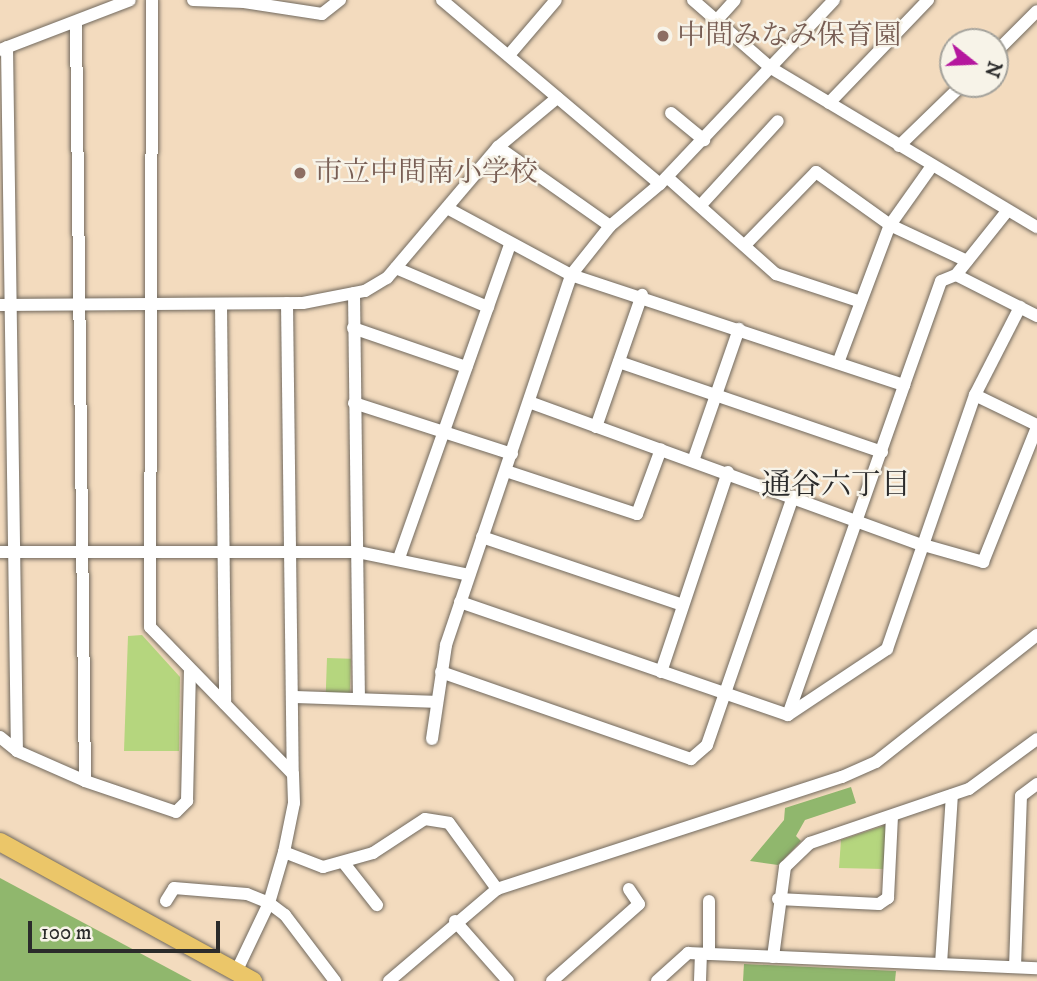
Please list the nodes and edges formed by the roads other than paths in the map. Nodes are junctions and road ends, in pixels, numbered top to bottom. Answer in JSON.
{"nodes":[{"id":1,"x":130,"y":0,"type":"edge"},
{"id":2,"x":152,"y":0,"type":"edge"},
{"id":3,"x":193,"y":0,"type":"edge"},
{"id":4,"x":202,"y":0,"type":"edge"},
{"id":5,"x":340,"y":0,"type":"edge"},
{"id":6,"x":555,"y":0,"type":"edge"},
{"id":7,"x":692,"y":0,"type":"edge"},
{"id":8,"x":735,"y":0,"type":"edge"},
{"id":9,"x":834,"y":0,"type":"edge"},
{"id":10,"x":928,"y":0,"type":"edge"},
{"id":11,"x":245,"y":1,"type":"edge"},
{"id":12,"x":445,"y":1,"type":"edge"},
{"id":13,"x":1037,"y":11,"type":"edge"},
{"id":14,"x":716,"y":21,"type":"junction"},
{"id":15,"x":76,"y":24,"type":"junction"},
{"id":16,"x":1009,"y":38,"type":"edge"},
{"id":17,"x":4,"y":48,"type":"edge"},
{"id":18,"x":509,"y":55,"type":"junction"},
{"id":19,"x":771,"y":68,"type":"junction"},
{"id":20,"x":557,"y":98,"type":"junction"},
{"id":21,"x":949,"y":98,"type":"edge"},
{"id":22,"x":829,"y":103,"type":"junction"},
{"id":23,"x":671,"y":113,"type":"dead end"},
{"id":24,"x":778,"y":121,"type":"dead end"},
{"id":25,"x":704,"y":140,"type":"junction"},
{"id":26,"x":900,"y":146,"type":"junction"},
{"id":27,"x":498,"y":147,"type":"junction"},
{"id":28,"x":932,"y":166,"type":"junction"},
{"id":29,"x":664,"y":180,"type":"junction"},
{"id":30,"x":700,"y":206,"type":"junction"},
{"id":31,"x":447,"y":208,"type":"junction"},
{"id":32,"x":1007,"y":211,"type":"junction"},
{"id":33,"x":890,"y":225,"type":"junction"},
{"id":34,"x":610,"y":226,"type":"junction"},
{"id":35,"x":1037,"y":227,"type":"edge"},
{"id":36,"x":510,"y":244,"type":"junction"},
{"id":37,"x":745,"y":245,"type":"junction"},
{"id":38,"x":967,"y":261,"type":"junction"},
{"id":39,"x":396,"y":268,"type":"junction"},
{"id":40,"x":571,"y":275,"type":"junction"},
{"id":41,"x":956,"y":275,"type":"junction"},
{"id":42,"x":354,"y":293,"type":"junction"},
{"id":43,"x":642,"y":295,"type":"junction"},
{"id":44,"x":858,"y":301,"type":"junction"},
{"id":45,"x":287,"y":303,"type":"junction"},
{"id":46,"x":81,"y":304,"type":"junction"},
{"id":47,"x":5,"y":305,"type":"edge"},
{"id":48,"x":222,"y":305,"type":"junction"},
{"id":49,"x":149,"y":306,"type":"junction"},
{"id":50,"x":488,"y":307,"type":"junction"},
{"id":51,"x":1020,"y":307,"type":"junction"},
{"id":52,"x":1037,"y":316,"type":"edge"},
{"id":53,"x":353,"y":328,"type":"junction"},
{"id":54,"x":739,"y":329,"type":"junction"},
{"id":55,"x":619,"y":362,"type":"junction"},
{"id":56,"x":838,"y":363,"type":"junction"},
{"id":57,"x":466,"y":368,"type":"junction"},
{"id":58,"x":904,"y":385,"type":"junction"},
{"id":59,"x":717,"y":394,"type":"junction"},
{"id":60,"x":975,"y":395,"type":"junction"},
{"id":61,"x":529,"y":402,"type":"junction"},
{"id":62,"x":354,"y":403,"type":"junction"},
{"id":63,"x":1037,"y":426,"type":"edge"},
{"id":64,"x":596,"y":427,"type":"junction"},
{"id":65,"x":443,"y":432,"type":"junction"},
{"id":66,"x":661,"y":449,"type":"junction"},
{"id":67,"x":882,"y":452,"type":"junction"},
{"id":68,"x":512,"y":454,"type":"junction"},
{"id":69,"x":693,"y":461,"type":"junction"},
{"id":70,"x":506,"y":471,"type":"junction"},
{"id":71,"x":728,"y":472,"type":"junction"},
{"id":72,"x":793,"y":496,"type":"junction"},
{"id":73,"x":857,"y":517,"type":"junction"},
{"id":74,"x":482,"y":537,"type":"junction"},
{"id":75,"x":920,"y":544,"type":"junction"},
{"id":76,"x":222,"y":550,"type":"junction"},
{"id":77,"x":82,"y":551,"type":"junction"},
{"id":78,"x":289,"y":551,"type":"junction"},
{"id":79,"x":0,"y":552,"type":"edge"},
{"id":80,"x":15,"y":552,"type":"junction"},
{"id":81,"x":150,"y":552,"type":"junction"},
{"id":82,"x":358,"y":552,"type":"junction"},
{"id":83,"x":399,"y":558,"type":"junction"},
{"id":84,"x":469,"y":575,"type":"junction"},
{"id":85,"x":460,"y":602,"type":"junction"},
{"id":86,"x":683,"y":605,"type":"junction"},
{"id":87,"x":1037,"y":635,"type":"edge"},
{"id":88,"x":190,"y":671,"type":"junction"},
{"id":89,"x":441,"y":672,"type":"junction"},
{"id":90,"x":661,"y":672,"type":"junction"},
{"id":91,"x":723,"y":695,"type":"junction"},
{"id":92,"x":294,"y":697,"type":"junction"},
{"id":93,"x":359,"y":699,"type":"junction"},
{"id":94,"x":435,"y":702,"type":"junction"},
{"id":95,"x":225,"y":704,"type":"junction"},
{"id":96,"x":788,"y":715,"type":"junction"},
{"id":97,"x":0,"y":737,"type":"edge"},
{"id":98,"x":432,"y":738,"type":"dead end"},
{"id":99,"x":1037,"y":742,"type":"edge"},
{"id":100,"x":17,"y":751,"type":"junction"},
{"id":101,"x":293,"y":774,"type":"junction"},
{"id":102,"x":85,"y":781,"type":"junction"},
{"id":103,"x":1037,"y":784,"type":"edge"},
{"id":104,"x":952,"y":795,"type":"junction"},
{"id":105,"x":892,"y":816,"type":"junction"},
{"id":106,"x":0,"y":840,"type":"edge"},
{"id":107,"x":284,"y":852,"type":"junction"},
{"id":108,"x":343,"y":862,"type":"junction"},
{"id":109,"x":497,"y":889,"type":"junction"},
{"id":110,"x":629,"y":889,"type":"dead end"},
{"id":111,"x":778,"y":899,"type":"junction"},
{"id":112,"x":166,"y":901,"type":"dead end"},
{"id":113,"x":709,"y":901,"type":"dead end"},
{"id":114,"x":269,"y":903,"type":"junction"},
{"id":115,"x":377,"y":905,"type":"dead end"},
{"id":116,"x":455,"y":922,"type":"junction"},
{"id":117,"x":705,"y":954,"type":"junction"},
{"id":118,"x":773,"y":957,"type":"junction"},
{"id":119,"x":942,"y":964,"type":"junction"},
{"id":120,"x":1015,"y":967,"type":"junction"},
{"id":121,"x":1037,"y":968,"type":"edge"},
{"id":122,"x":237,"y":970,"type":"junction"},
{"id":123,"x":500,"y":978,"type":"edge"},
{"id":124,"x":253,"y":981,"type":"edge"},
{"id":125,"x":335,"y":981,"type":"edge"},
{"id":126,"x":389,"y":981,"type":"edge"},
{"id":127,"x":552,"y":981,"type":"edge"},
{"id":128,"x":657,"y":981,"type":"edge"},
{"id":129,"x":700,"y":981,"type":"edge"}],
"edges":[{"from":1,"to":15,"type":"street"},
{"from":2,"to":49,"type":"street"},
{"from":3,"to":4,"type":"street"},
{"from":4,"to":11,"type":"street"},
{"from":5,"to":11,"type":"street"},
{"from":6,"to":18,"type":"street"},
{"from":7,"to":14,"type":"street"},
{"from":8,"to":14,"type":"street"},
{"from":9,"to":19,"type":"street"},
{"from":10,"to":22,"type":"street"},
{"from":12,"to":18,"type":"street"},
{"from":13,"to":16,"type":"street"},
{"from":14,"to":19,"type":"street"},
{"from":15,"to":17,"type":"street"},
{"from":15,"to":46,"type":"street"},
{"from":17,"to":47,"type":"street"},
{"from":18,"to":20,"type":"street"},
{"from":19,"to":22,"type":"street"},
{"from":19,"to":25,"type":"street"},
{"from":20,"to":27,"type":"street"},
{"from":20,"to":29,"type":"street"},
{"from":21,"to":26,"type":"street"},
{"from":22,"to":26,"type":"street"},
{"from":23,"to":25,"type":"street"},
{"from":24,"to":30,"type":"street"},
{"from":25,"to":29,"type":"street"},
{"from":26,"to":28,"type":"street"},
{"from":27,"to":31,"type":"street"},
{"from":27,"to":34,"type":"street"},
{"from":28,"to":32,"type":"street"},
{"from":28,"to":33,"type":"street"},
{"from":29,"to":30,"type":"street"},
{"from":29,"to":34,"type":"street"},
{"from":30,"to":37,"type":"street"},
{"from":31,"to":36,"type":"street"},
{"from":31,"to":39,"type":"street"},
{"from":32,"to":35,"type":"street"},
{"from":32,"to":38,"type":"street"},
{"from":33,"to":37,"type":"street"},
{"from":33,"to":38,"type":"street"},
{"from":33,"to":44,"type":"street"},
{"from":34,"to":40,"type":"street"},
{"from":36,"to":40,"type":"street"},
{"from":36,"to":50,"type":"street"},
{"from":37,"to":44,"type":"street"},
{"from":38,"to":41,"type":"street"},
{"from":39,"to":42,"type":"street"},
{"from":39,"to":50,"type":"street"},
{"from":40,"to":43,"type":"street"},
{"from":40,"to":61,"type":"street"},
{"from":41,"to":51,"type":"street"},
{"from":41,"to":58,"type":"street"},
{"from":42,"to":45,"type":"street"},
{"from":42,"to":53,"type":"street"},
{"from":43,"to":54,"type":"street"},
{"from":43,"to":55,"type":"street"},
{"from":44,"to":56,"type":"street"},
{"from":45,"to":48,"type":"street"},
{"from":45,"to":78,"type":"street"},
{"from":46,"to":47,"type":"street"},
{"from":46,"to":49,"type":"street"},
{"from":46,"to":77,"type":"street"},
{"from":47,"to":80,"type":"street"},
{"from":48,"to":49,"type":"street"},
{"from":48,"to":76,"type":"street"},
{"from":49,"to":81,"type":"street"},
{"from":50,"to":57,"type":"street"},
{"from":51,"to":52,"type":"street"},
{"from":51,"to":60,"type":"street"},
{"from":53,"to":57,"type":"street"},
{"from":53,"to":62,"type":"street"},
{"from":54,"to":56,"type":"street"},
{"from":54,"to":59,"type":"street"},
{"from":55,"to":59,"type":"street"},
{"from":55,"to":64,"type":"street"},
{"from":56,"to":58,"type":"street"},
{"from":57,"to":65,"type":"street"},
{"from":58,"to":67,"type":"street"},
{"from":59,"to":67,"type":"street"},
{"from":59,"to":69,"type":"street"},
{"from":60,"to":63,"type":"street"},
{"from":60,"to":75,"type":"street"},
{"from":61,"to":64,"type":"street"},
{"from":61,"to":68,"type":"street"},
{"from":62,"to":65,"type":"street"},
{"from":62,"to":82,"type":"street"},
{"from":63,"to":75,"type":"street"},
{"from":64,"to":66,"type":"street"},
{"from":65,"to":68,"type":"street"},
{"from":65,"to":83,"type":"street"},
{"from":66,"to":69,"type":"street"},
{"from":66,"to":70,"type":"street"},
{"from":67,"to":73,"type":"street"},
{"from":68,"to":70,"type":"street"},
{"from":69,"to":71,"type":"street"},
{"from":70,"to":74,"type":"street"},
{"from":71,"to":72,"type":"street"},
{"from":71,"to":86,"type":"street"},
{"from":72,"to":73,"type":"street"},
{"from":72,"to":91,"type":"street"},
{"from":73,"to":75,"type":"street"},
{"from":73,"to":96,"type":"street"},
{"from":74,"to":84,"type":"street"},
{"from":74,"to":86,"type":"street"},
{"from":75,"to":96,"type":"street"},
{"from":76,"to":78,"type":"street"},
{"from":76,"to":81,"type":"street"},
{"from":76,"to":95,"type":"street"},
{"from":77,"to":80,"type":"street"},
{"from":77,"to":81,"type":"street"},
{"from":77,"to":102,"type":"street"},
{"from":78,"to":82,"type":"street"},
{"from":78,"to":92,"type":"street"},
{"from":79,"to":80,"type":"street"},
{"from":80,"to":100,"type":"street"},
{"from":81,"to":88,"type":"street"},
{"from":82,"to":83,"type":"street"},
{"from":82,"to":93,"type":"street"},
{"from":83,"to":84,"type":"street"},
{"from":84,"to":85,"type":"street"},
{"from":85,"to":89,"type":"street"},
{"from":85,"to":90,"type":"street"},
{"from":86,"to":90,"type":"street"},
{"from":87,"to":109,"type":"street"},
{"from":88,"to":95,"type":"street"},
{"from":88,"to":102,"type":"street"},
{"from":89,"to":91,"type":"street"},
{"from":89,"to":94,"type":"street"},
{"from":90,"to":91,"type":"street"},
{"from":91,"to":96,"type":"street"},
{"from":92,"to":93,"type":"street"},
{"from":92,"to":101,"type":"street"},
{"from":93,"to":94,"type":"street"},
{"from":94,"to":98,"type":"street"},
{"from":95,"to":101,"type":"street"},
{"from":97,"to":100,"type":"street"},
{"from":99,"to":104,"type":"street"},
{"from":100,"to":102,"type":"street"},
{"from":101,"to":107,"type":"street"},
{"from":103,"to":120,"type":"street"},
{"from":104,"to":105,"type":"street"},
{"from":104,"to":119,"type":"street"},
{"from":105,"to":111,"type":"street"},
{"from":105,"to":111,"type":"street"},
{"from":106,"to":122,"type":"highway"},
{"from":107,"to":108,"type":"street"},
{"from":107,"to":114,"type":"street"},
{"from":108,"to":109,"type":"street"},
{"from":108,"to":115,"type":"street"},
{"from":109,"to":116,"type":"street"},
{"from":110,"to":127,"type":"street"},
{"from":111,"to":118,"type":"street"},
{"from":112,"to":114,"type":"street"},
{"from":113,"to":117,"type":"street"},
{"from":114,"to":122,"type":"street"},
{"from":114,"to":125,"type":"street"},
{"from":116,"to":123,"type":"street"},
{"from":116,"to":126,"type":"street"},
{"from":117,"to":118,"type":"street"},
{"from":117,"to":128,"type":"street"},
{"from":117,"to":129,"type":"street"},
{"from":118,"to":119,"type":"street"},
{"from":119,"to":120,"type":"street"},
{"from":120,"to":121,"type":"street"},
{"from":122,"to":124,"type":"highway"}]}
